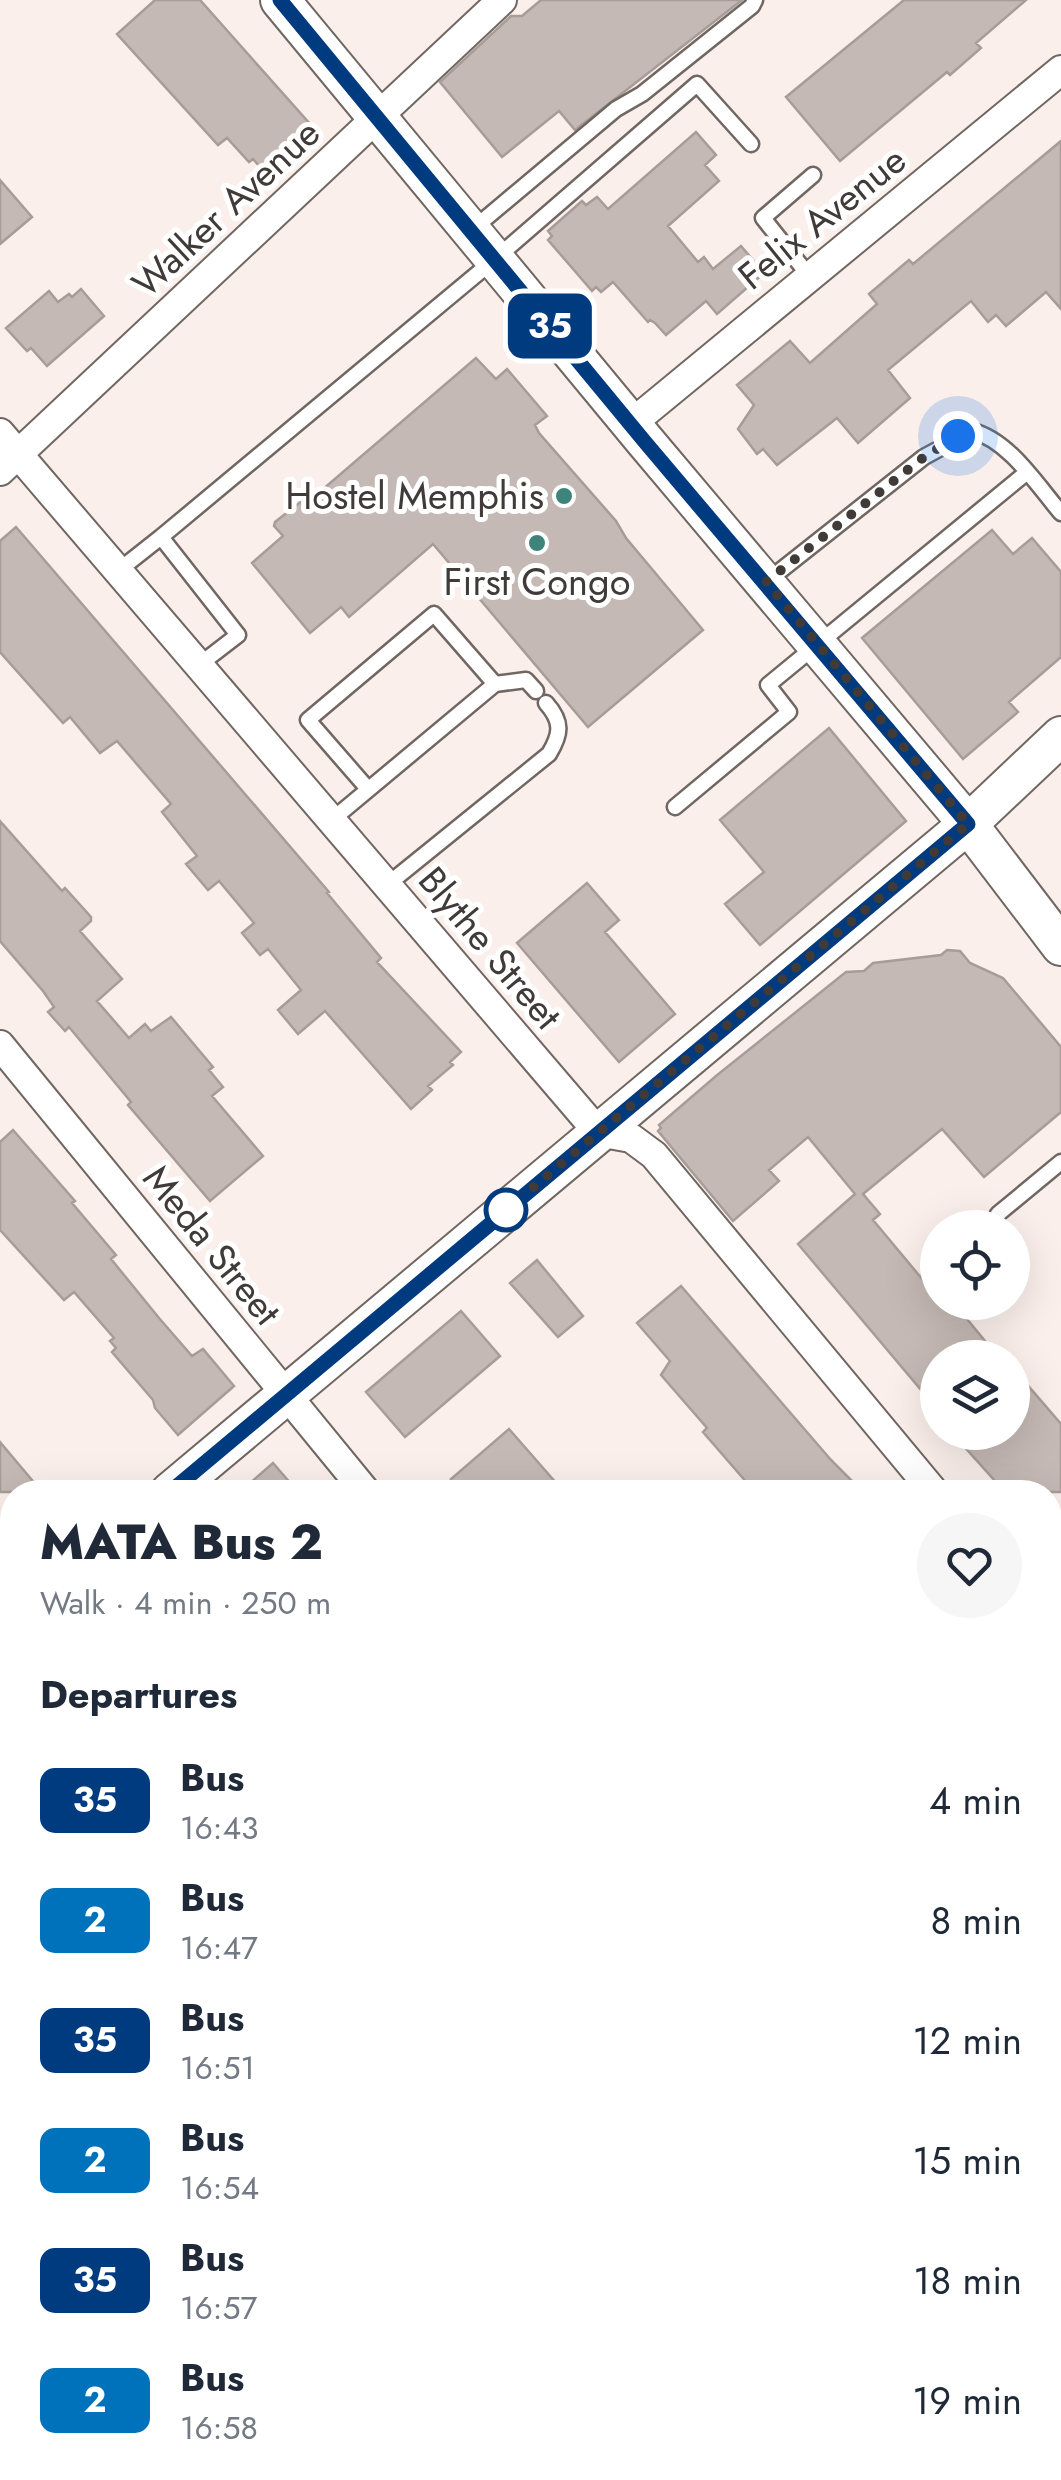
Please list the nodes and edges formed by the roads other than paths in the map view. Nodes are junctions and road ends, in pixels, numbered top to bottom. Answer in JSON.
{"nodes":[{"id":1,"x":280,"y":0,"type":"edge"},
{"id":2,"x":502,"y":0,"type":"edge"},
{"id":3,"x":753,"y":3,"type":"edge"},
{"id":4,"x":1061,"y":70,"type":"edge"},
{"id":5,"x":378,"y":116,"type":"junction"},
{"id":6,"x":751,"y":144,"type":"dead end"},
{"id":7,"x":813,"y":175,"type":"dead end"},
{"id":8,"x":483,"y":245,"type":"junction"},
{"id":9,"x":810,"y":277,"type":"junction"},
{"id":10,"x":631,"y":424,"type":"junction"},
{"id":11,"x":0,"y":432,"type":"edge"},
{"id":12,"x":9,"y":463,"type":"edge"},
{"id":13,"x":1026,"y":473,"type":"junction"},
{"id":14,"x":1061,"y":513,"type":"edge"},
{"id":15,"x":161,"y":537,"type":"junction"},
{"id":16,"x":118,"y":571,"type":"junction"},
{"id":17,"x":766,"y":582,"type":"junction"},
{"id":18,"x":817,"y":643,"type":"junction"},
{"id":19,"x":199,"y":665,"type":"junction"},
{"id":20,"x":496,"y":684,"type":"junction"},
{"id":21,"x":536,"y":691,"type":"dead end"},
{"id":22,"x":546,"y":703,"type":"dead end"},
{"id":23,"x":1061,"y":736,"type":"edge"},
{"id":24,"x":368,"y":789,"type":"junction"},
{"id":25,"x":675,"y":807,"type":"dead end"},
{"id":26,"x":333,"y":819,"type":"junction"},
{"id":27,"x":968,"y":824,"type":"junction"},
{"id":28,"x":387,"y":885,"type":"junction"},
{"id":29,"x":1061,"y":946,"type":"edge"},
{"id":30,"x":0,"y":1045,"type":"edge"},
{"id":31,"x":598,"y":1132,"type":"junction"},
{"id":32,"x":1061,"y":1162,"type":"edge"},
{"id":33,"x":1003,"y":1210,"type":"edge"},
{"id":34,"x":286,"y":1394,"type":"junction"},
{"id":35,"x":184,"y":1480,"type":"edge"},
{"id":36,"x":356,"y":1480,"type":"edge"},
{"id":37,"x":924,"y":1480,"type":"edge"}],
"edges":[{"from":1,"to":5,"type":"main road"},
{"from":2,"to":5,"type":"street","name":"Walker Avenue"},
{"from":3,"to":8,"type":"lane"},
{"from":4,"to":9,"type":"street","name":"Felix Avenue"},
{"from":5,"to":8,"type":"main road"},
{"from":5,"to":12,"type":"street","name":"Walker Avenue"},
{"from":6,"to":8,"type":"lane"},
{"from":7,"to":9,"type":"lane"},
{"from":8,"to":10,"type":"main road"},
{"from":8,"to":15,"type":"lane"},
{"from":9,"to":10,"type":"street","name":"Felix Avenue"},
{"from":10,"to":17,"type":"main road"},
{"from":11,"to":12,"type":"street","name":"Blythe Street"},
{"from":12,"to":16,"type":"street","name":"Blythe Street"},
{"from":13,"to":14,"type":"lane"},
{"from":13,"to":17,"type":"lane"},
{"from":13,"to":18,"type":"lane"},
{"from":15,"to":16,"type":"lane"},
{"from":15,"to":19,"type":"lane"},
{"from":16,"to":19,"type":"street","name":"Blythe Street"},
{"from":17,"to":18,"type":"main road"},
{"from":18,"to":25,"type":"lane"},
{"from":18,"to":27,"type":"main road"},
{"from":19,"to":26,"type":"street","name":"Blythe Street"},
{"from":20,"to":21,"type":"lane"},
{"from":20,"to":24,"type":"lane"},
{"from":20,"to":24,"type":"lane"},
{"from":22,"to":28,"type":"lane"},
{"from":23,"to":27,"type":"main road"},
{"from":24,"to":26,"type":"lane"},
{"from":26,"to":28,"type":"street","name":"Blythe Street"},
{"from":27,"to":29,"type":"main road"},
{"from":27,"to":31,"type":"main road"},
{"from":28,"to":31,"type":"street","name":"Blythe Street"},
{"from":30,"to":34,"type":"street","name":"Meda Street"},
{"from":31,"to":34,"type":"main road"},
{"from":31,"to":37,"type":"street"},
{"from":32,"to":33,"type":"lane"},
{"from":34,"to":35,"type":"main road"},
{"from":34,"to":36,"type":"street","name":"Meda Street"}]}
